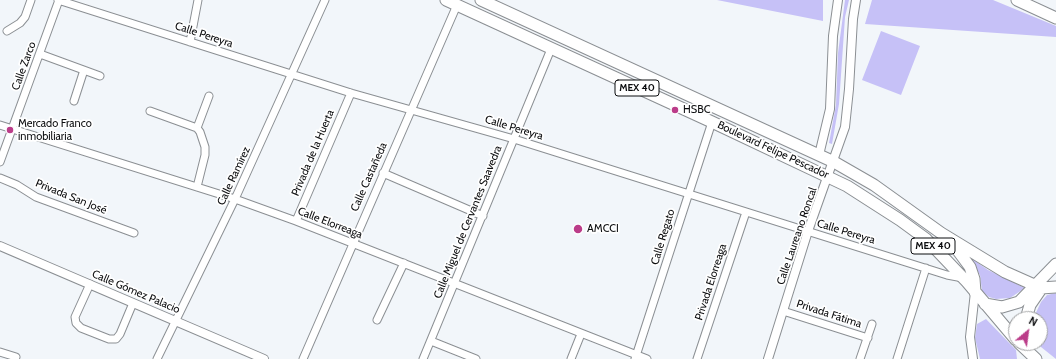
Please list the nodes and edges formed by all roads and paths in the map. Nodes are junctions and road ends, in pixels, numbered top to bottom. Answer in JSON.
{"nodes":[{"id":1,"x":31,"y":0,"type":"edge"},
{"id":2,"x":59,"y":0,"type":"edge"},
{"id":3,"x":198,"y":0,"type":"edge"},
{"id":4,"x":324,"y":0,"type":"edge"},
{"id":5,"x":446,"y":0,"type":"edge"},
{"id":6,"x":481,"y":0,"type":"edge"},
{"id":7,"x":838,"y":0,"type":"edge"},
{"id":8,"x":856,"y":0,"type":"edge"},
{"id":9,"x":1017,"y":0,"type":"edge"},
{"id":10,"x":457,"y":5,"type":"junction"},
{"id":11,"x":1056,"y":18,"type":"edge"},
{"id":12,"x":7,"y":31,"type":"dead end"},
{"id":13,"x":190,"y":42,"type":"junction"},
{"id":14,"x":551,"y":49,"type":"junction"},
{"id":15,"x":40,"y":54,"type":"junction"},
{"id":16,"x":84,"y":70,"type":"junction"},
{"id":17,"x":292,"y":74,"type":"junction"},
{"id":18,"x":100,"y":76,"type":"dead end"},
{"id":19,"x":351,"y":93,"type":"junction"},
{"id":20,"x":209,"y":96,"type":"dead end"},
{"id":21,"x":74,"y":101,"type":"dead end"},
{"id":22,"x":410,"y":110,"type":"junction"},
{"id":23,"x":150,"y":111,"type":"dead end"},
{"id":24,"x":712,"y":122,"type":"junction"},
{"id":25,"x":0,"y":125,"type":"edge"},
{"id":26,"x":197,"y":128,"type":"junction"},
{"id":27,"x":12,"y":129,"type":"junction"},
{"id":28,"x":514,"y":139,"type":"junction"},
{"id":29,"x":819,"y":155,"type":"junction"},
{"id":30,"x":0,"y":162,"type":"edge"},
{"id":31,"x":834,"y":162,"type":"junction"},
{"id":32,"x":383,"y":173,"type":"junction"},
{"id":33,"x":829,"y":176,"type":"junction"},
{"id":34,"x":0,"y":178,"type":"edge"},
{"id":35,"x":197,"y":187,"type":"junction"},
{"id":36,"x":688,"y":193,"type":"junction"},
{"id":37,"x":236,"y":199,"type":"junction"},
{"id":38,"x":746,"y":212,"type":"junction"},
{"id":39,"x":483,"y":216,"type":"junction"},
{"id":40,"x":296,"y":221,"type":"junction"},
{"id":41,"x":808,"y":231,"type":"junction"},
{"id":42,"x":941,"y":232,"type":"junction"},
{"id":43,"x":134,"y":233,"type":"dead end"},
{"id":44,"x":352,"y":243,"type":"junction"},
{"id":45,"x":0,"y":246,"type":"edge"},
{"id":46,"x":404,"y":263,"type":"junction"},
{"id":47,"x":1056,"y":264,"type":"edge"},
{"id":48,"x":926,"y":268,"type":"junction"},
{"id":49,"x":963,"y":278,"type":"junction"},
{"id":50,"x":455,"y":283,"type":"junction"},
{"id":51,"x":90,"y":284,"type":"junction"},
{"id":52,"x":1038,"y":287,"type":"junction"},
{"id":53,"x":1056,"y":287,"type":"edge"},
{"id":54,"x":975,"y":292,"type":"junction"},
{"id":55,"x":133,"y":303,"type":"junction"},
{"id":56,"x":985,"y":304,"type":"junction"},
{"id":57,"x":783,"y":311,"type":"junction"},
{"id":58,"x":1028,"y":311,"type":"edge"},
{"id":59,"x":377,"y":320,"type":"dead end"},
{"id":60,"x":176,"y":321,"type":"junction"},
{"id":61,"x":872,"y":324,"type":"dead end"},
{"id":62,"x":1008,"y":331,"type":"edge"},
{"id":63,"x":581,"y":334,"type":"junction"},
{"id":64,"x":868,"y":338,"type":"junction"},
{"id":65,"x":431,"y":341,"type":"junction"},
{"id":66,"x":1026,"y":351,"type":"edge"},
{"id":67,"x":0,"y":352,"type":"edge"},
{"id":68,"x":16,"y":357,"type":"dead end"},
{"id":69,"x":636,"y":357,"type":"edge"},
{"id":70,"x":157,"y":359,"type":"edge"},
{"id":71,"x":264,"y":359,"type":"edge"},
{"id":72,"x":303,"y":359,"type":"edge"},
{"id":73,"x":423,"y":359,"type":"edge"},
{"id":74,"x":476,"y":359,"type":"edge"},
{"id":75,"x":571,"y":359,"type":"edge"},
{"id":76,"x":647,"y":359,"type":"edge"},
{"id":77,"x":697,"y":359,"type":"edge"},
{"id":78,"x":768,"y":359,"type":"edge"},
{"id":79,"x":860,"y":359,"type":"edge"},
{"id":80,"x":897,"y":359,"type":"edge"},
{"id":81,"x":973,"y":359,"type":"edge"},
{"id":82,"x":1036,"y":359,"type":"edge"}],
"edges":[{"from":1,"to":12,"type":"street"},
{"from":2,"to":13,"type":"street","name":"Calle Pereyra"},
{"from":2,"to":15,"type":"street","name":"Calle Zarco"},
{"from":3,"to":13,"type":"street"},
{"from":4,"to":17,"type":"street","name":"Calle Ramírez"},
{"from":5,"to":10,"type":"main road","name":"Boulevard Felipe Pescador","number":"MEX 40"},
{"from":6,"to":29,"type":"main road","name":"Boulevard Felipe Pescador","number":"MEX 40"},
{"from":7,"to":29,"type":"street"},
{"from":8,"to":31,"type":"street","name":"Calle Laureano Roncal"},
{"from":9,"to":11,"type":"main road"},
{"from":10,"to":14,"type":"main road","name":"Boulevard Felipe Pescador","number":"MEX 40"},
{"from":10,"to":22,"type":"street","name":"Calle Castañeda"},
{"from":13,"to":17,"type":"street","name":"Calle Pereyra"},
{"from":14,"to":24,"type":"main road","name":"Boulevard Felipe Pescador","number":"MEX 40"},
{"from":14,"to":28,"type":"street","name":"Calle Miguel de Cervantes Saavedra"},
{"from":15,"to":16,"type":"street"},
{"from":15,"to":27,"type":"street","name":"Calle Zarco"},
{"from":16,"to":18,"type":"street"},
{"from":16,"to":21,"type":"street"},
{"from":17,"to":19,"type":"street","name":"Calle Pereyra"},
{"from":17,"to":37,"type":"street","name":"Calle Ramírez"},
{"from":19,"to":22,"type":"street","name":"Calle Pereyra"},
{"from":19,"to":40,"type":"street","name":"Privada de la Huerta"},
{"from":20,"to":26,"type":"street"},
{"from":22,"to":28,"type":"street","name":"Calle Pereyra"},
{"from":22,"to":32,"type":"street","name":"Calle Castañeda"},
{"from":23,"to":26,"type":"street"},
{"from":24,"to":33,"type":"main road","name":"Boulevard Felipe Pescador","number":"MEX 40"},
{"from":24,"to":36,"type":"street","name":"Calle Regato"},
{"from":25,"to":27,"type":"street","name":"Calle Elorreaga"},
{"from":26,"to":35,"type":"street"},
{"from":27,"to":30,"type":"street","name":"Calle Zarco"},
{"from":27,"to":35,"type":"street","name":"Calle Elorreaga"},
{"from":28,"to":36,"type":"street","name":"Calle Pereyra"},
{"from":28,"to":39,"type":"street","name":"Calle Miguel de Cervantes Saavedra"},
{"from":29,"to":31,"type":"main road","name":"Boulevard Felipe Pescador","number":"MEX 40"},
{"from":31,"to":33,"type":"street","name":"Calle Laureano Roncal"},
{"from":31,"to":42,"type":"main road","name":"Boulevard Felipe Pescador","number":"MEX 40"},
{"from":32,"to":39,"type":"street"},
{"from":32,"to":44,"type":"street","name":"Calle Castañeda"},
{"from":33,"to":41,"type":"street","name":"Calle Laureano Roncal"},
{"from":33,"to":49,"type":"main road","name":"Boulevard Felipe Pescador","number":"MEX 40"},
{"from":34,"to":43,"type":"street","name":"Privada San José"},
{"from":35,"to":37,"type":"street","name":"Calle Elorreaga"},
{"from":36,"to":38,"type":"street","name":"Calle Pereyra"},
{"from":36,"to":69,"type":"street","name":"Calle Regato"},
{"from":37,"to":40,"type":"street","name":"Calle Elorreaga"},
{"from":37,"to":60,"type":"street","name":"Calle Ramírez"},
{"from":38,"to":41,"type":"street","name":"Calle Pereyra"},
{"from":38,"to":77,"type":"street","name":"Privada Elorreaga"},
{"from":39,"to":50,"type":"street","name":"Calle Miguel de Cervantes Saavedra"},
{"from":40,"to":44,"type":"street","name":"Calle Elorreaga"},
{"from":41,"to":48,"type":"street","name":"Calle Pereyra"},
{"from":41,"to":57,"type":"street","name":"Calle Laureano Roncal"},
{"from":42,"to":52,"type":"main road","name":"Boulevard Felipe Pescador","number":"MEX 40"},
{"from":42,"to":54,"type":"main road"},
{"from":44,"to":46,"type":"street","name":"Calle Elorreaga"},
{"from":44,"to":72,"type":"street","name":"Calle Castañeda"},
{"from":45,"to":51,"type":"street","name":"Calle Gómez Palacio"},
{"from":46,"to":50,"type":"street","name":"Calle Elorreaga"},
{"from":46,"to":59,"type":"street"},
{"from":47,"to":52,"type":"main road"},
{"from":48,"to":49,"type":"street","name":"Calle Pereyra"},
{"from":48,"to":80,"type":"street"},
{"from":49,"to":54,"type":"main road","name":"Boulevard Felipe Pescador","number":"MEX 40"},
{"from":50,"to":63,"type":"street","name":"Calle Elorreaga"},
{"from":50,"to":65,"type":"street","name":"Calle Miguel de Cervantes Saavedra"},
{"from":51,"to":55,"type":"street","name":"Calle Gómez Palacio"},
{"from":51,"to":55,"type":"street"},
{"from":52,"to":53,"type":"main road","number":"MEX 40"},
{"from":52,"to":56,"type":"main road"},
{"from":52,"to":58,"type":"main road"},
{"from":54,"to":56,"type":"main road","name":"Boulevard Felipe Pescador","number":"MEX 40"},
{"from":54,"to":81,"type":"street"},
{"from":55,"to":60,"type":"street","name":"Calle Gómez Palacio"},
{"from":56,"to":62,"type":"main road","name":"Boulevard Felipe Pescador","number":"MEX 40"},
{"from":57,"to":64,"type":"street","name":"Privada Fátima"},
{"from":57,"to":78,"type":"street","name":"Calle Laureano Roncal"},
{"from":60,"to":70,"type":"street","name":"Calle Ramírez"},
{"from":60,"to":71,"type":"street","name":"Calle Gómez Palacio"},
{"from":61,"to":64,"type":"street"},
{"from":63,"to":69,"type":"street","name":"Calle Elorreaga"},
{"from":63,"to":75,"type":"street"},
{"from":64,"to":79,"type":"street"},
{"from":65,"to":73,"type":"street","name":"Calle Miguel de Cervantes Saavedra"},
{"from":65,"to":74,"type":"street"},
{"from":66,"to":82,"type":"main road"},
{"from":67,"to":68,"type":"street"},
{"from":69,"to":76,"type":"street","name":"Calle Elorreaga"}]}
